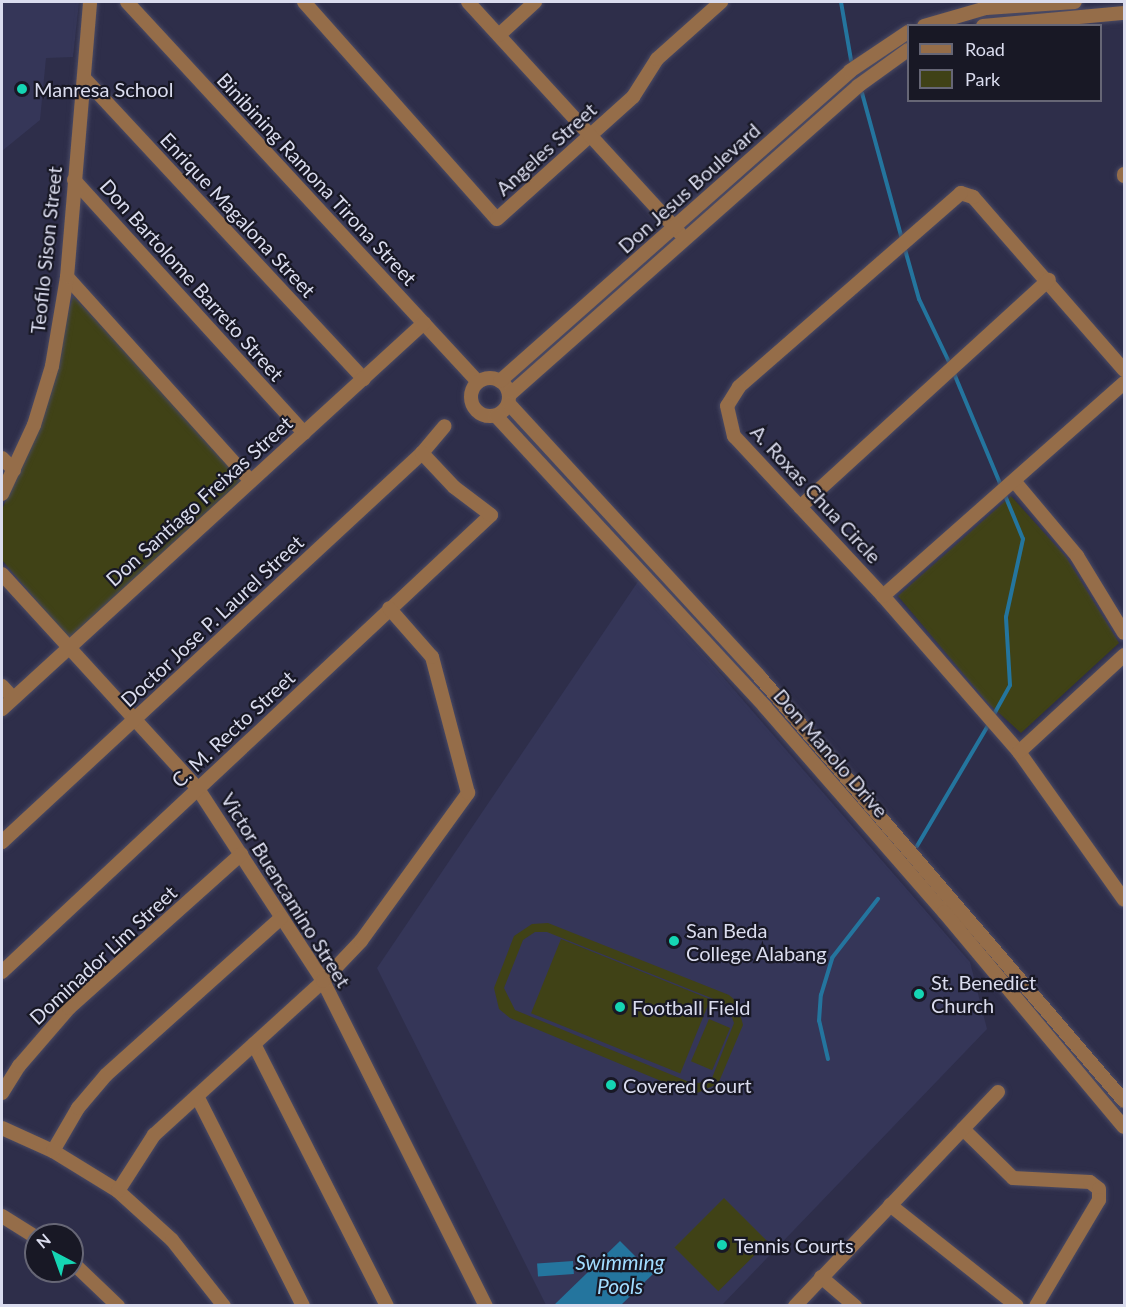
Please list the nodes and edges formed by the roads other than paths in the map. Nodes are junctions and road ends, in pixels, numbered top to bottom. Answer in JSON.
{"nodes":[{"id":1,"x":90,"y":2,"type":"edge"},
{"id":2,"x":127,"y":2,"type":"edge"},
{"id":3,"x":304,"y":2,"type":"edge"},
{"id":4,"x":468,"y":2,"type":"edge"},
{"id":5,"x":535,"y":2,"type":"edge"},
{"id":6,"x":720,"y":2,"type":"edge"},
{"id":7,"x":1075,"y":2,"type":"edge"},
{"id":8,"x":1033,"y":3,"type":"edge"},
{"id":9,"x":1125,"y":13,"type":"edge"},
{"id":10,"x":1034,"y":20,"type":"junction"},
{"id":11,"x":931,"y":24,"type":"edge"},
{"id":12,"x":1000,"y":24,"type":"edge"},
{"id":13,"x":907,"y":33,"type":"edge"},
{"id":14,"x":498,"y":34,"type":"junction"},
{"id":15,"x":907,"y":51,"type":"edge"},
{"id":16,"x":84,"y":78,"type":"junction"},
{"id":17,"x":590,"y":135,"type":"junction"},
{"id":18,"x":74,"y":180,"type":"junction"},
{"id":19,"x":674,"y":228,"type":"junction"},
{"id":20,"x":685,"y":238,"type":"junction"},
{"id":21,"x":67,"y":277,"type":"junction"},
{"id":22,"x":1049,"y":280,"type":"junction"},
{"id":23,"x":424,"y":323,"type":"junction"},
{"id":24,"x":1125,"y":370,"type":"edge"},
{"id":25,"x":364,"y":379,"type":"junction"},
{"id":26,"x":500,"y":381,"type":"junction"},
{"id":27,"x":478,"y":382,"type":"junction"},
{"id":28,"x":1125,"y":383,"type":"edge"},
{"id":29,"x":509,"y":399,"type":"junction"},
{"id":30,"x":496,"y":416,"type":"junction"},
{"id":31,"x":445,"y":426,"type":"dead end"},
{"id":32,"x":304,"y":433,"type":"junction"},
{"id":33,"x":422,"y":453,"type":"junction"},
{"id":34,"x":2,"y":458,"type":"edge"},
{"id":35,"x":14,"y":470,"type":"junction"},
{"id":36,"x":250,"y":480,"type":"junction"},
{"id":37,"x":1008,"y":488,"type":"junction"},
{"id":38,"x":2,"y":494,"type":"edge"},
{"id":39,"x":800,"y":507,"type":"junction"},
{"id":40,"x":2,"y":574,"type":"edge"},
{"id":41,"x":883,"y":596,"type":"junction"},
{"id":42,"x":389,"y":608,"type":"junction"},
{"id":43,"x":714,"y":625,"type":"junction"},
{"id":44,"x":1125,"y":633,"type":"edge"},
{"id":45,"x":699,"y":638,"type":"junction"},
{"id":46,"x":70,"y":647,"type":"junction"},
{"id":47,"x":1125,"y":655,"type":"edge"},
{"id":48,"x":2,"y":686,"type":"edge"},
{"id":49,"x":13,"y":699,"type":"junction"},
{"id":50,"x":2,"y":709,"type":"edge"},
{"id":51,"x":135,"y":720,"type":"junction"},
{"id":52,"x":1019,"y":752,"type":"junction"},
{"id":53,"x":830,"y":756,"type":"junction"},
{"id":54,"x":818,"y":768,"type":"junction"},
{"id":55,"x":198,"y":789,"type":"junction"},
{"id":56,"x":2,"y":842,"type":"edge"},
{"id":57,"x":241,"y":854,"type":"junction"},
{"id":58,"x":1125,"y":900,"type":"edge"},
{"id":59,"x":281,"y":918,"type":"junction"},
{"id":60,"x":2,"y":972,"type":"edge"},
{"id":61,"x":323,"y":981,"type":"junction"},
{"id":62,"x":1048,"y":1009,"type":"junction"},
{"id":63,"x":1033,"y":1016,"type":"junction"},
{"id":64,"x":254,"y":1044,"type":"junction"},
{"id":65,"x":998,"y":1092,"type":"dead end"},
{"id":66,"x":2,"y":1093,"type":"edge"},
{"id":67,"x":197,"y":1096,"type":"junction"},
{"id":68,"x":1125,"y":1101,"type":"edge"},
{"id":69,"x":1125,"y":1127,"type":"edge"},
{"id":70,"x":2,"y":1128,"type":"edge"},
{"id":71,"x":963,"y":1129,"type":"junction"},
{"id":72,"x":53,"y":1151,"type":"junction"},
{"id":73,"x":118,"y":1191,"type":"junction"},
{"id":74,"x":890,"y":1205,"type":"junction"},
{"id":75,"x":2,"y":1216,"type":"edge"},
{"id":76,"x":24,"y":1230,"type":"edge"},
{"id":77,"x":84,"y":1273,"type":"edge"},
{"id":78,"x":821,"y":1277,"type":"junction"},
{"id":79,"x":118,"y":1305,"type":"edge"},
{"id":80,"x":224,"y":1305,"type":"edge"},
{"id":81,"x":303,"y":1305,"type":"edge"},
{"id":82,"x":387,"y":1305,"type":"edge"},
{"id":83,"x":486,"y":1305,"type":"edge"},
{"id":84,"x":795,"y":1305,"type":"edge"},
{"id":85,"x":855,"y":1305,"type":"edge"},
{"id":86,"x":1017,"y":1305,"type":"edge"},
{"id":87,"x":1036,"y":1305,"type":"edge"}],
"edges":[{"from":1,"to":16,"type":"street","name":"Teofilo Sison Street"},
{"from":2,"to":23,"type":"street","name":"Binibining Ramona Tirona Street"},
{"from":3,"to":17,"type":"street","name":"Angeles Street"},
{"from":4,"to":14,"type":"street"},
{"from":5,"to":14,"type":"street"},
{"from":6,"to":17,"type":"street","name":"Angeles Street"},
{"from":7,"to":8,"type":"street"},
{"from":8,"to":10,"type":"street"},
{"from":8,"to":11,"type":"street"},
{"from":9,"to":10,"type":"street"},
{"from":10,"to":12,"type":"street"},
{"from":13,"to":19,"type":"street","name":"Don Jesus Boulevard"},
{"from":14,"to":17,"type":"street"},
{"from":15,"to":20,"type":"street","name":"Don Jesus Boulevard"},
{"from":16,"to":18,"type":"street","name":"Teofilo Sison Street"},
{"from":16,"to":25,"type":"street","name":"Enrique Magalona Street"},
{"from":17,"to":19,"type":"street"},
{"from":18,"to":21,"type":"street","name":"Teofilo Sison Street"},
{"from":18,"to":32,"type":"street","name":"Don Bartolome Barreto Street"},
{"from":19,"to":20,"type":"street"},
{"from":19,"to":26,"type":"street","name":"Don Jesus Boulevard"},
{"from":20,"to":29,"type":"street","name":"Don Jesus Boulevard"},
{"from":21,"to":35,"type":"street","name":"Teofilo Sison Street"},
{"from":21,"to":36,"type":"street"},
{"from":22,"to":24,"type":"street","name":"A. Roxas Chua Circle"},
{"from":22,"to":39,"type":"street"},
{"from":22,"to":39,"type":"street","name":"A. Roxas Chua Circle"},
{"from":23,"to":25,"type":"street","name":"Don Santiago Freixas Street"},
{"from":23,"to":27,"type":"street","name":"Binibining Ramona Tirona Street"},
{"from":25,"to":32,"type":"street","name":"Don Santiago Freixas Street"},
{"from":26,"to":27,"type":"street"},
{"from":26,"to":29,"type":"street"},
{"from":27,"to":30,"type":"street"},
{"from":28,"to":37,"type":"street"},
{"from":29,"to":30,"type":"street"},
{"from":29,"to":43,"type":"street","name":"Don Manolo Drive"},
{"from":30,"to":45,"type":"street","name":"Don Manolo Drive"},
{"from":31,"to":33,"type":"street","name":"Doctor Jose P. Laurel Street"},
{"from":32,"to":36,"type":"street","name":"Don Santiago Freixas Street"},
{"from":33,"to":42,"type":"street","name":"C. M. Recto Street"},
{"from":33,"to":51,"type":"street","name":"Doctor Jose P. Laurel Street"},
{"from":34,"to":35,"type":"street"},
{"from":35,"to":38,"type":"street","name":"Teofilo Sison Street"},
{"from":36,"to":46,"type":"street","name":"Don Santiago Freixas Street"},
{"from":37,"to":41,"type":"street"},
{"from":37,"to":44,"type":"street"},
{"from":39,"to":41,"type":"street","name":"A. Roxas Chua Circle"},
{"from":40,"to":46,"type":"street","name":"Victor Buencamino Street"},
{"from":41,"to":52,"type":"street","name":"A. Roxas Chua Circle"},
{"from":42,"to":55,"type":"street","name":"C. M. Recto Street"},
{"from":42,"to":61,"type":"street"},
{"from":43,"to":45,"type":"street"},
{"from":43,"to":53,"type":"street","name":"Don Manolo Drive"},
{"from":45,"to":54,"type":"street","name":"Don Manolo Drive"},
{"from":46,"to":49,"type":"street","name":"Don Santiago Freixas Street"},
{"from":46,"to":51,"type":"street","name":"Victor Buencamino Street"},
{"from":47,"to":52,"type":"street"},
{"from":48,"to":49,"type":"street"},
{"from":49,"to":50,"type":"street","name":"Don Santiago Freixas Street"},
{"from":51,"to":55,"type":"street","name":"Victor Buencamino Street"},
{"from":51,"to":56,"type":"street","name":"Doctor Jose P. Laurel Street"},
{"from":52,"to":58,"type":"street","name":"A. Roxas Chua Circle"},
{"from":53,"to":54,"type":"street"},
{"from":53,"to":62,"type":"street","name":"Don Manolo Drive"},
{"from":54,"to":63,"type":"street","name":"Don Manolo Drive"},
{"from":55,"to":57,"type":"street","name":"Victor Buencamino Street"},
{"from":55,"to":60,"type":"street","name":"C. M. Recto Street"},
{"from":57,"to":59,"type":"street","name":"Victor Buencamino Street"},
{"from":57,"to":66,"type":"street","name":"Dominador Lim Street"},
{"from":59,"to":61,"type":"street","name":"Victor Buencamino Street"},
{"from":59,"to":72,"type":"street"},
{"from":61,"to":64,"type":"street"},
{"from":61,"to":83,"type":"street","name":"Victor Buencamino Street"},
{"from":62,"to":63,"type":"street"},
{"from":62,"to":68,"type":"street","name":"Don Manolo Drive"},
{"from":63,"to":69,"type":"street","name":"Don Manolo Drive"},
{"from":64,"to":67,"type":"street"},
{"from":64,"to":82,"type":"street"},
{"from":65,"to":71,"type":"street"},
{"from":67,"to":73,"type":"street"},
{"from":67,"to":81,"type":"street"},
{"from":70,"to":72,"type":"street"},
{"from":71,"to":74,"type":"street"},
{"from":71,"to":87,"type":"street"},
{"from":72,"to":73,"type":"street"},
{"from":73,"to":80,"type":"street"},
{"from":74,"to":78,"type":"street"},
{"from":74,"to":86,"type":"street"},
{"from":75,"to":76,"type":"street"},
{"from":77,"to":79,"type":"street"},
{"from":78,"to":84,"type":"street"},
{"from":78,"to":85,"type":"street"}]}
